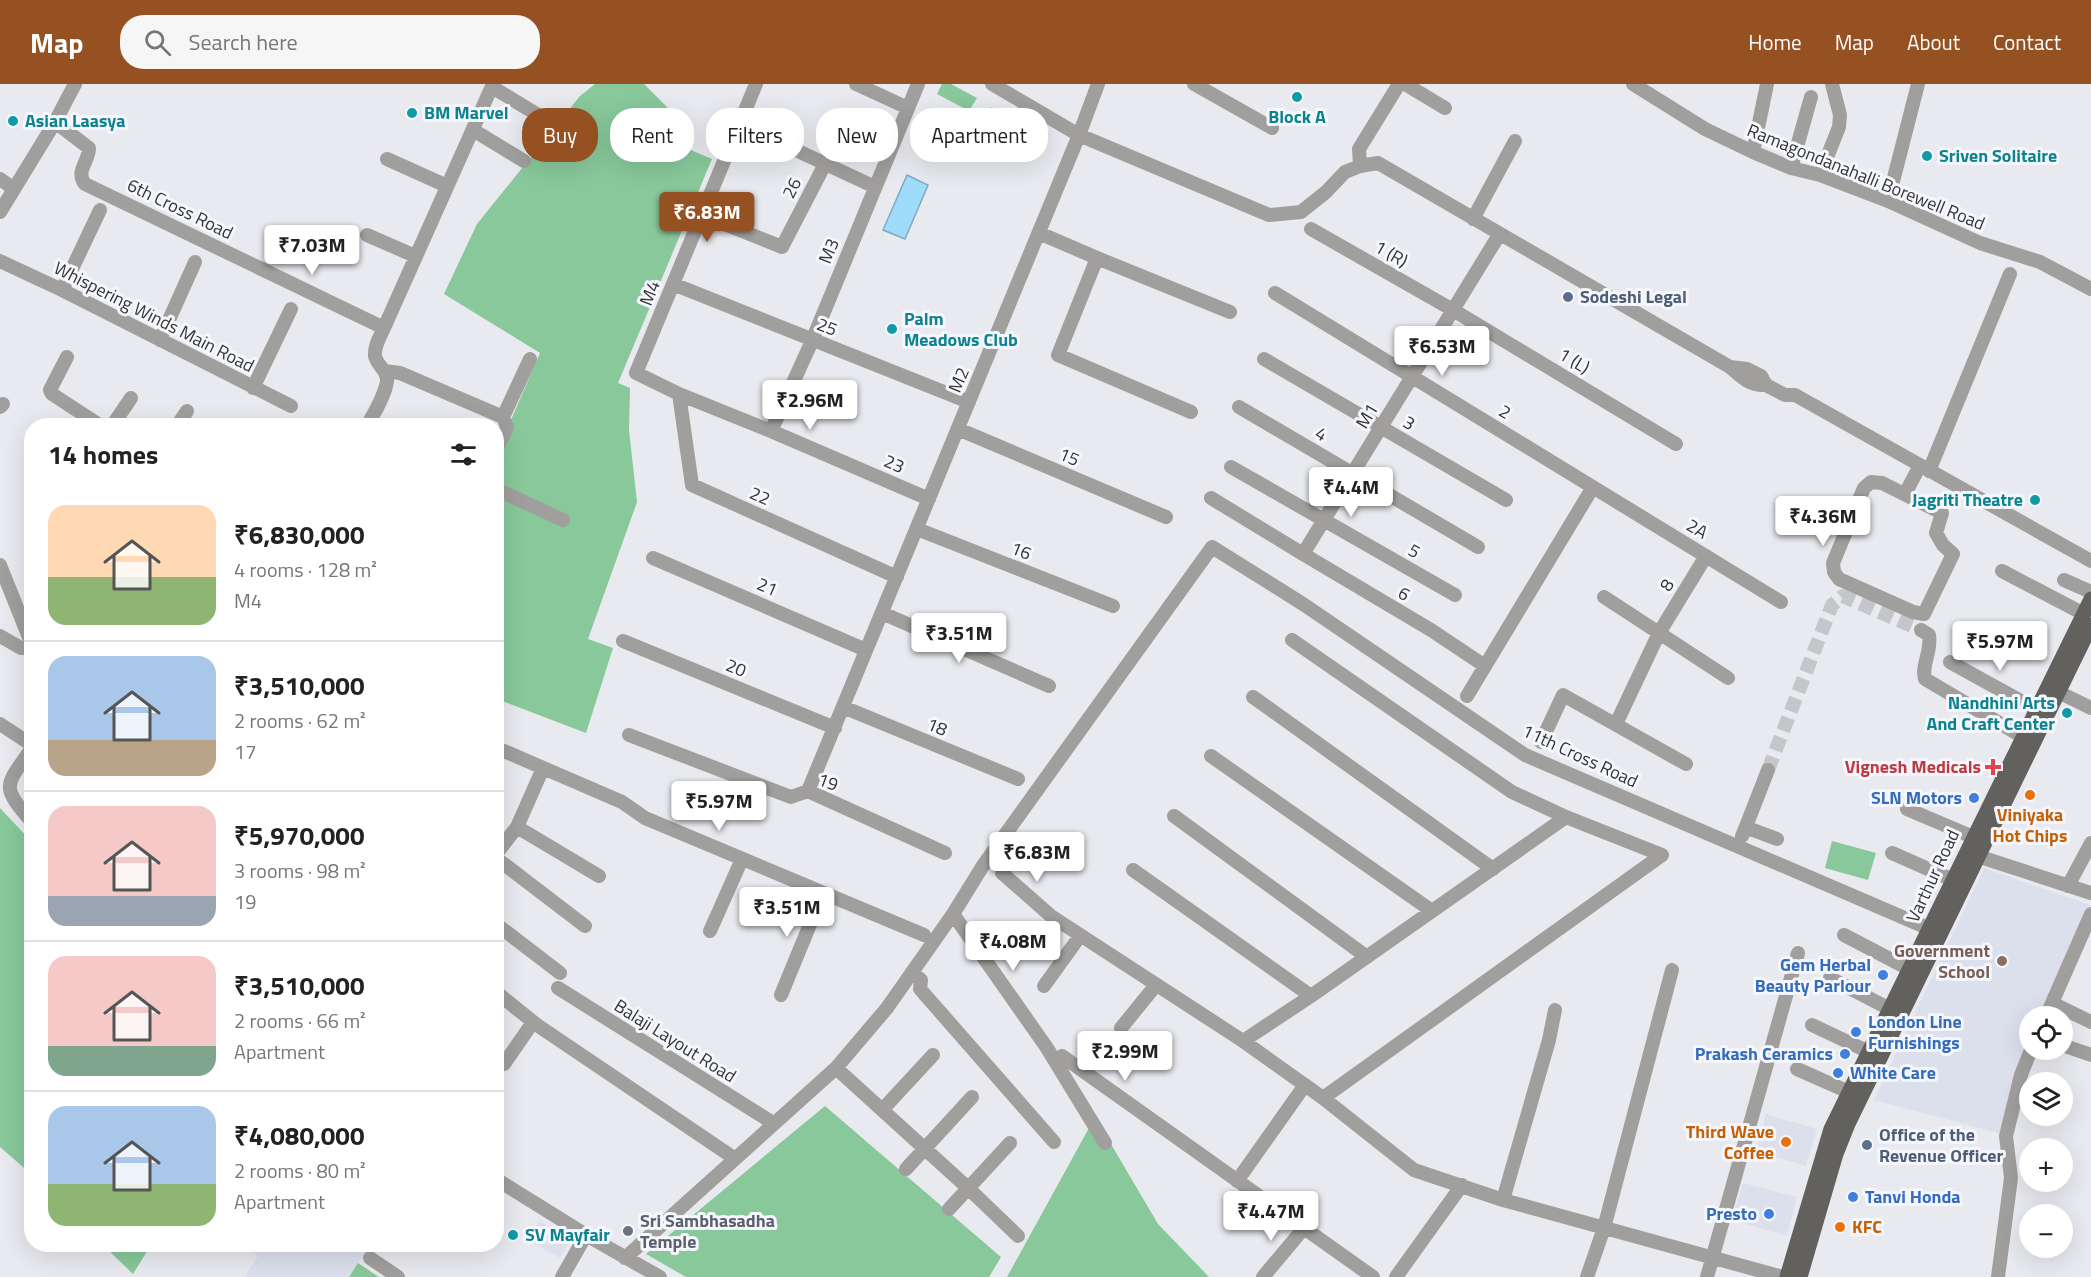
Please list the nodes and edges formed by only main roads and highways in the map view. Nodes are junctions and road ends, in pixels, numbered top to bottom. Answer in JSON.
{"nodes":[{"id":1,"x":2090,"y":595,"type":"edge"},
{"id":2,"x":2085,"y":625,"type":"edge"},
{"id":3,"x":2053,"y":690,"type":"junction"},
{"id":4,"x":1972,"y":854,"type":"junction"},
{"id":5,"x":1785,"y":1277,"type":"edge"},
{"id":6,"x":1800,"y":1277,"type":"edge"}],
"edges":[{"from":1,"to":2,"type":"main road","name":"Varthur Road"},
{"from":2,"to":3,"type":"main road","name":"Varthur Road"},
{"from":3,"to":4,"type":"main road","name":"Varthur Road"},
{"from":3,"to":4,"type":"main road","name":"Varthur Road"},
{"from":4,"to":5,"type":"main road","name":"Varthur Road"},
{"from":4,"to":6,"type":"main road","name":"Varthur Road"}]}
